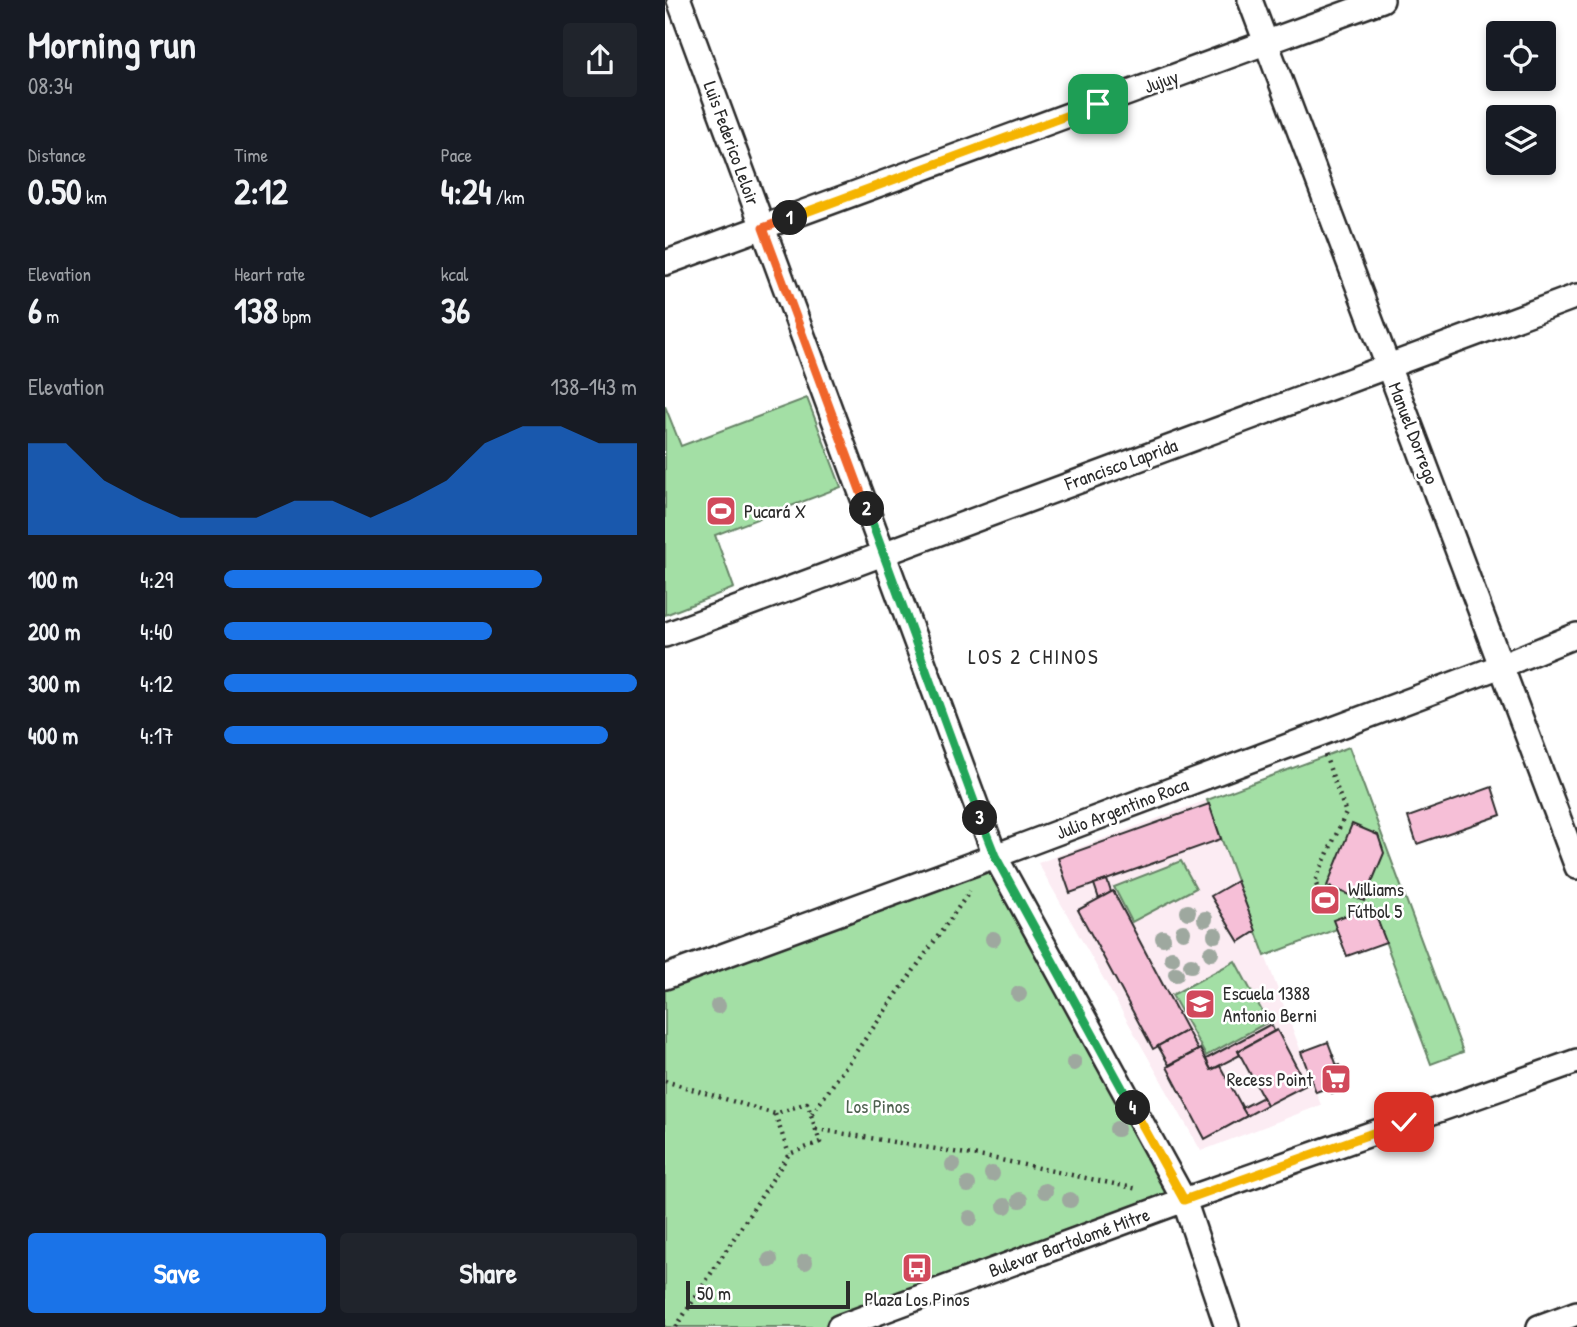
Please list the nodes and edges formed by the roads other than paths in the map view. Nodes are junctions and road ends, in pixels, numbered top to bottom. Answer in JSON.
{"nodes":[{"id":1,"x":679,"y":0,"type":"edge"},
{"id":2,"x":1250,"y":0,"type":"edge"},
{"id":3,"x":1382,"y":0,"type":"edge"},
{"id":4,"x":1266,"y":43,"type":"junction"},
{"id":5,"x":763,"y":228,"type":"junction"},
{"id":6,"x":665,"y":263,"type":"edge"},
{"id":7,"x":1577,"y":296,"type":"edge"},
{"id":8,"x":1388,"y":366,"type":"junction"},
{"id":9,"x":883,"y":552,"type":"junction"},
{"id":10,"x":665,"y":635,"type":"edge"},
{"id":11,"x":1577,"y":635,"type":"edge"},
{"id":12,"x":1501,"y":666,"type":"junction"},
{"id":13,"x":995,"y":856,"type":"junction"},
{"id":14,"x":1577,"y":867,"type":"edge"},
{"id":15,"x":665,"y":977,"type":"edge"},
{"id":16,"x":1577,"y":1061,"type":"edge"},
{"id":17,"x":1184,"y":1200,"type":"junction"},
{"id":18,"x":1577,"y":1313,"type":"edge"},
{"id":19,"x":839,"y":1327,"type":"edge"},
{"id":20,"x":1227,"y":1327,"type":"edge"},
{"id":21,"x":1539,"y":1327,"type":"edge"}],
"edges":[{"from":1,"to":5,"type":"street","name":"Luis Federico Leloir"},
{"from":2,"to":4,"type":"street","name":"Manuel Dorrego"},
{"from":3,"to":4,"type":"street","name":"Jujuy"},
{"from":4,"to":5,"type":"street","name":"Jujuy"},
{"from":4,"to":8,"type":"street","name":"Manuel Dorrego"},
{"from":5,"to":6,"type":"street","name":"Jujuy"},
{"from":5,"to":9,"type":"street","name":"Luis Federico Leloir"},
{"from":7,"to":8,"type":"street","name":"Francisco Laprida"},
{"from":8,"to":9,"type":"street","name":"Francisco Laprida"},
{"from":8,"to":12,"type":"street","name":"Manuel Dorrego"},
{"from":9,"to":10,"type":"street","name":"Francisco Laprida"},
{"from":9,"to":13,"type":"street","name":"Luis Federico Leloir"},
{"from":11,"to":12,"type":"street","name":"Julio Argentino Roca"},
{"from":12,"to":13,"type":"street","name":"Julio Argentino Roca"},
{"from":12,"to":14,"type":"street","name":"Manuel Dorrego"},
{"from":13,"to":15,"type":"street","name":"Julio Argentino Roca"},
{"from":13,"to":17,"type":"street","name":"Luis Federico Leloir"},
{"from":16,"to":17,"type":"street","name":"Bulevar Bartolomé Mitre"},
{"from":17,"to":19,"type":"street","name":"Bulevar Bartolomé Mitre"},
{"from":17,"to":20,"type":"street","name":"Luis Federico Leloir"},
{"from":18,"to":21,"type":"street"}]}
